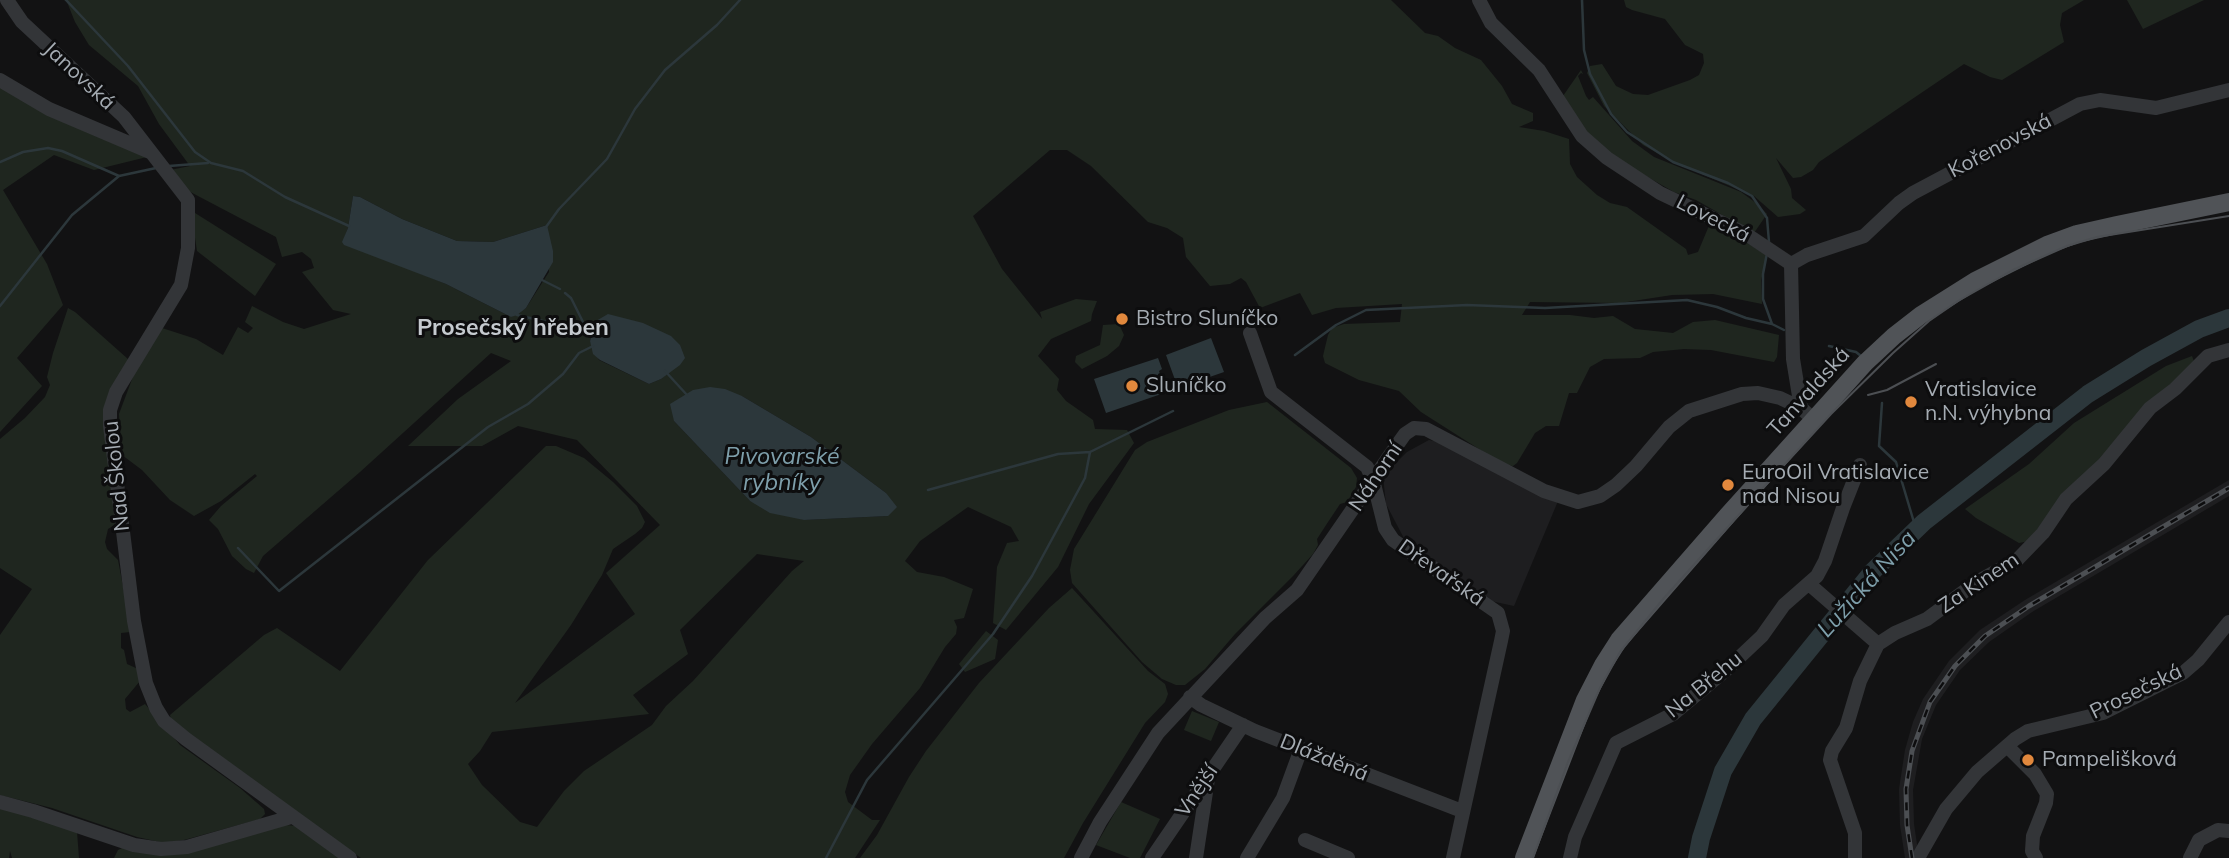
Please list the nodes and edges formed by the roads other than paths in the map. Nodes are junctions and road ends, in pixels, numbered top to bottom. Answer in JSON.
{"nodes":[{"id":1,"x":7,"y":0,"type":"edge"},
{"id":2,"x":1479,"y":0,"type":"edge"},
{"id":3,"x":0,"y":80,"type":"edge"},
{"id":4,"x":2229,"y":90,"type":"edge"},
{"id":5,"x":152,"y":152,"type":"junction"},
{"id":6,"x":2229,"y":202,"type":"edge"},
{"id":7,"x":1791,"y":264,"type":"junction"},
{"id":8,"x":1250,"y":332,"type":"dead end"},
{"id":9,"x":2229,"y":350,"type":"edge"},
{"id":10,"x":1807,"y":414,"type":"junction"},
{"id":11,"x":1860,"y":465,"type":"dead end"},
{"id":12,"x":1373,"y":480,"type":"junction"},
{"id":13,"x":1810,"y":584,"type":"junction"},
{"id":14,"x":2229,"y":622,"type":"edge"},
{"id":15,"x":1878,"y":644,"type":"junction"},
{"id":16,"x":1191,"y":697,"type":"junction"},
{"id":17,"x":1243,"y":725,"type":"junction"},
{"id":18,"x":2007,"y":746,"type":"junction"},
{"id":19,"x":1301,"y":749,"type":"junction"},
{"id":20,"x":1209,"y":774,"type":"junction"},
{"id":21,"x":0,"y":802,"type":"edge"},
{"id":22,"x":1462,"y":811,"type":"junction"},
{"id":23,"x":291,"y":817,"type":"junction"},
{"id":24,"x":2229,"y":831,"type":"edge"},
{"id":25,"x":1305,"y":840,"type":"dead end"},
{"id":26,"x":1324,"y":853,"type":"edge"},
{"id":27,"x":350,"y":858,"type":"edge"},
{"id":28,"x":1081,"y":858,"type":"edge"},
{"id":29,"x":1152,"y":858,"type":"edge"},
{"id":30,"x":1196,"y":858,"type":"edge"},
{"id":31,"x":1247,"y":858,"type":"edge"},
{"id":32,"x":1348,"y":858,"type":"edge"},
{"id":33,"x":1453,"y":858,"type":"edge"},
{"id":34,"x":1524,"y":858,"type":"edge"},
{"id":35,"x":1570,"y":858,"type":"edge"},
{"id":36,"x":1855,"y":858,"type":"edge"},
{"id":37,"x":1918,"y":858,"type":"edge"},
{"id":38,"x":2036,"y":858,"type":"edge"},
{"id":39,"x":2190,"y":858,"type":"edge"}],
"edges":[{"from":1,"to":5,"type":"street","name":"Janovská"},
{"from":2,"to":7,"type":"street","name":"Lovecká"},
{"from":3,"to":5,"type":"street"},
{"from":4,"to":7,"type":"street","name":"Kořenovská"},
{"from":5,"to":23,"type":"street","name":"Nad Školou"},
{"from":6,"to":10,"type":"main road","name":"Tanvaldská"},
{"from":7,"to":10,"type":"street"},
{"from":8,"to":12,"type":"street","name":"Dřevařská"},
{"from":9,"to":15,"type":"street","name":"Za Kinem"},
{"from":10,"to":12,"type":"street","name":"Náhorní"},
{"from":10,"to":34,"type":"main road","name":"Tanvaldská"},
{"from":11,"to":13,"type":"street","name":"Na Břehu"},
{"from":12,"to":16,"type":"street","name":"Náhorní"},
{"from":12,"to":22,"type":"street","name":"Dřevařská"},
{"from":13,"to":15,"type":"street"},
{"from":13,"to":35,"type":"street","name":"Na Břehu"},
{"from":14,"to":18,"type":"street","name":"Prosečská"},
{"from":15,"to":36,"type":"street"},
{"from":16,"to":17,"type":"street","name":"Dlážděná"},
{"from":16,"to":28,"type":"street","name":"Náhorní"},
{"from":17,"to":19,"type":"street","name":"Dlážděná"},
{"from":17,"to":20,"type":"street","name":"Vnější"},
{"from":18,"to":37,"type":"street","name":"Prosečská"},
{"from":18,"to":38,"type":"street"},
{"from":19,"to":22,"type":"street","name":"Dlážděná"},
{"from":19,"to":31,"type":"street"},
{"from":20,"to":29,"type":"street","name":"Vnější"},
{"from":20,"to":30,"type":"street"},
{"from":21,"to":23,"type":"street"},
{"from":22,"to":33,"type":"street","name":"Dřevařská"},
{"from":23,"to":27,"type":"street","name":"Nad Školou"},
{"from":24,"to":39,"type":"street"},
{"from":25,"to":26,"type":"street"},
{"from":26,"to":32,"type":"street"}]}
